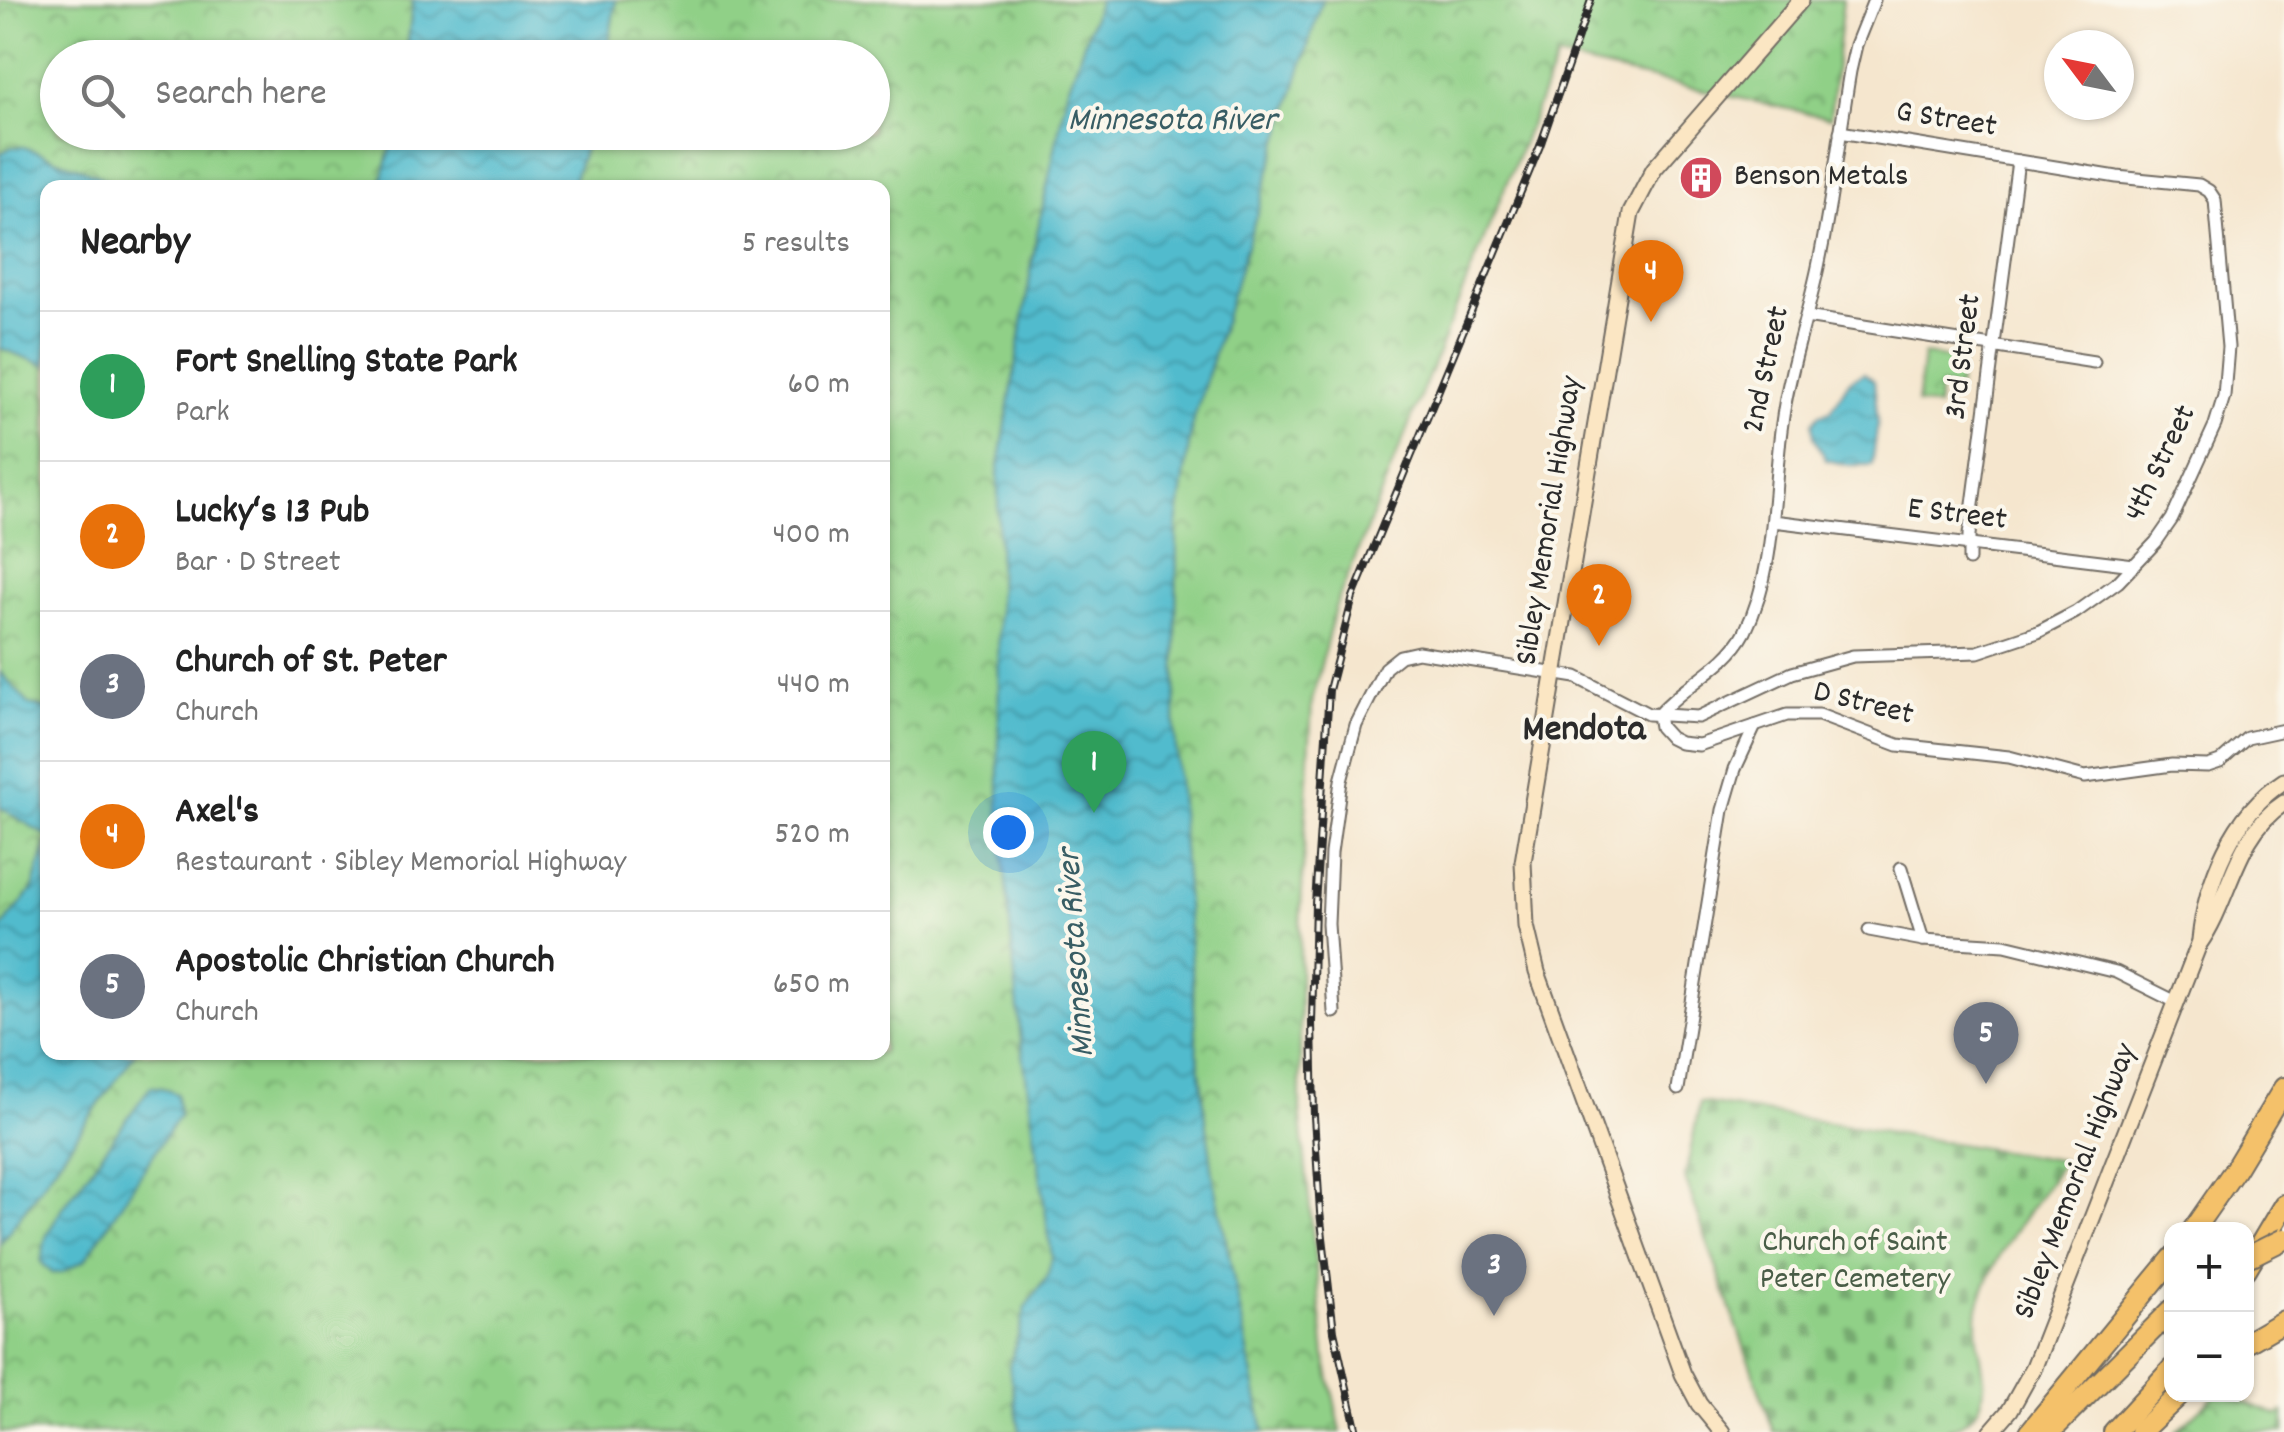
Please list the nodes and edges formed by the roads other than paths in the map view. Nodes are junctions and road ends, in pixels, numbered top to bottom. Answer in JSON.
{"nodes":[{"id":1,"x":1801,"y":0,"type":"edge"},
{"id":2,"x":1874,"y":0,"type":"edge"},
{"id":3,"x":1840,"y":132,"type":"junction"},
{"id":4,"x":2018,"y":161,"type":"junction"},
{"id":5,"x":2215,"y":200,"type":"joint"},
{"id":6,"x":1806,"y":317,"type":"junction"},
{"id":7,"x":1994,"y":345,"type":"junction"},
{"id":8,"x":2094,"y":362,"type":"dead end"},
{"id":9,"x":1773,"y":521,"type":"junction"},
{"id":10,"x":1969,"y":546,"type":"junction"},
{"id":11,"x":1968,"y":560,"type":"dead end"},
{"id":12,"x":2134,"y":565,"type":"junction"},
{"id":13,"x":1553,"y":672,"type":"junction"},
{"id":14,"x":1658,"y":715,"type":"junction"},
{"id":15,"x":1755,"y":726,"type":"junction"},
{"id":16,"x":2284,"y":730,"type":"edge"},
{"id":17,"x":2284,"y":782,"type":"edge"},
{"id":18,"x":2284,"y":803,"type":"edge"},
{"id":19,"x":1901,"y":868,"type":"dead end"},
{"id":20,"x":1870,"y":930,"type":"dead end"},
{"id":21,"x":1923,"y":940,"type":"junction"},
{"id":22,"x":2200,"y":944,"type":"junction"},
{"id":23,"x":2176,"y":1002,"type":"junction"},
{"id":24,"x":1334,"y":1012,"type":"dead end"},
{"id":25,"x":2284,"y":1088,"type":"edge"},
{"id":26,"x":1678,"y":1089,"type":"dead end"},
{"id":27,"x":2284,"y":1205,"type":"edge"},
{"id":28,"x":2199,"y":1222,"type":"edge"},
{"id":29,"x":2284,"y":1238,"type":"edge"},
{"id":30,"x":2254,"y":1254,"type":"edge"},
{"id":31,"x":2254,"y":1256,"type":"edge"},
{"id":32,"x":2164,"y":1269,"type":"edge"},
{"id":33,"x":2170,"y":1312,"type":"edge"},
{"id":34,"x":2284,"y":1321,"type":"edge"},
{"id":35,"x":2254,"y":1338,"type":"edge"},
{"id":36,"x":2164,"y":1378,"type":"edge"},
{"id":37,"x":2172,"y":1402,"type":"edge"},
{"id":38,"x":1722,"y":1432,"type":"edge"},
{"id":39,"x":1991,"y":1432,"type":"edge"},
{"id":40,"x":2030,"y":1432,"type":"edge"},
{"id":41,"x":2050,"y":1432,"type":"edge"},
{"id":42,"x":2114,"y":1432,"type":"edge"},
{"id":43,"x":2140,"y":1432,"type":"edge"}],
"edges":[{"from":1,"to":13,"type":"main road","name":"Sibley Memorial Highway"},
{"from":2,"to":3,"type":"street","name":"2nd Street"},
{"from":3,"to":4,"type":"street","name":"G Street"},
{"from":3,"to":6,"type":"street","name":"2nd Street"},
{"from":4,"to":5,"type":"street","name":"G Street"},
{"from":4,"to":7,"type":"street","name":"3rd Street"},
{"from":5,"to":12,"type":"street","name":"4th Street"},
{"from":6,"to":7,"type":"street"},
{"from":6,"to":9,"type":"street","name":"2nd Street"},
{"from":7,"to":8,"type":"street"},
{"from":7,"to":10,"type":"street","name":"3rd Street"},
{"from":9,"to":10,"type":"street","name":"E Street"},
{"from":9,"to":14,"type":"street","name":"2nd Street"},
{"from":10,"to":11,"type":"street","name":"3rd Street"},
{"from":10,"to":12,"type":"street","name":"E Street"},
{"from":12,"to":14,"type":"street","name":"4th Street"},
{"from":13,"to":14,"type":"street","name":"D Street"},
{"from":13,"to":24,"type":"street","name":"D Street"},
{"from":13,"to":38,"type":"main road","name":"Sibley Memorial Highway"},
{"from":14,"to":15,"type":"street","name":"D Street"},
{"from":15,"to":16,"type":"street","name":"D Street"},
{"from":15,"to":26,"type":"street"},
{"from":17,"to":22,"type":"main road"},
{"from":18,"to":22,"type":"main road"},
{"from":19,"to":21,"type":"street"},
{"from":20,"to":21,"type":"street"},
{"from":21,"to":23,"type":"street"},
{"from":22,"to":23,"type":"main road","name":"Sibley Memorial Highway"},
{"from":23,"to":39,"type":"main road","name":"Sibley Memorial Highway"},
{"from":25,"to":28,"type":"highway"},
{"from":27,"to":31,"type":"highway"},
{"from":29,"to":30,"type":"highway","bridge":true},
{"from":32,"to":40,"type":"highway"},
{"from":33,"to":41,"type":"highway"},
{"from":34,"to":35,"type":"highway"},
{"from":36,"to":42,"type":"highway"},
{"from":37,"to":43,"type":"highway"}]}
